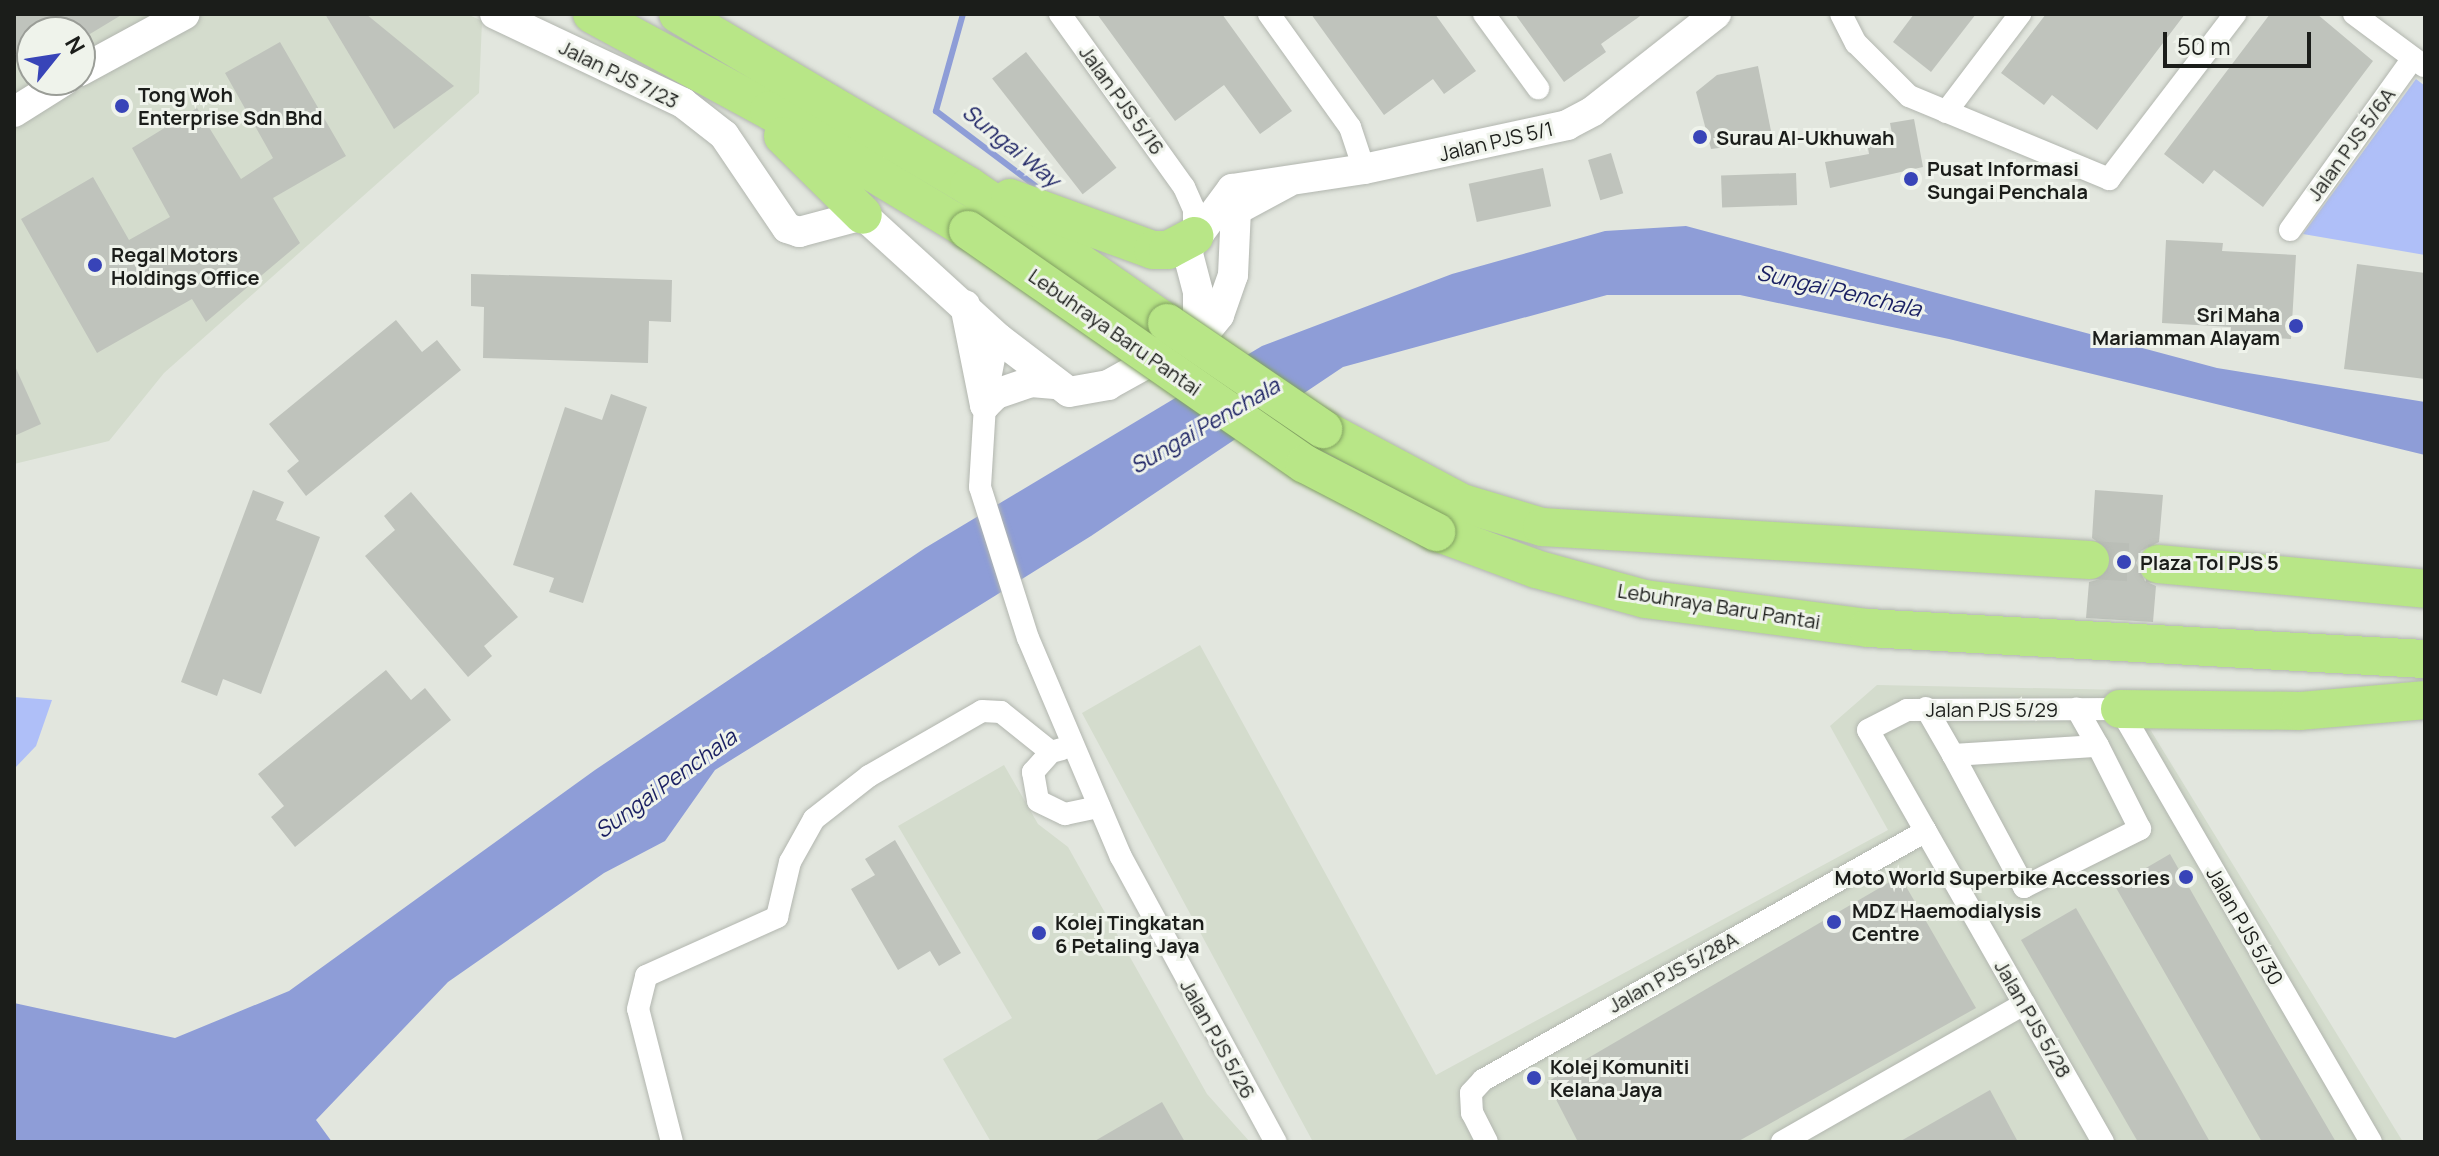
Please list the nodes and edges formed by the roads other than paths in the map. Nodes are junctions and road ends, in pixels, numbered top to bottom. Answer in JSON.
{"nodes":[{"id":1,"x":185,"y":14,"type":"edge"},
{"id":2,"x":495,"y":14,"type":"edge"},
{"id":3,"x":592,"y":14,"type":"edge"},
{"id":4,"x":678,"y":14,"type":"edge"},
{"id":5,"x":1060,"y":14,"type":"edge"},
{"id":6,"x":1269,"y":14,"type":"edge"},
{"id":7,"x":1484,"y":14,"type":"edge"},
{"id":8,"x":1841,"y":14,"type":"edge"},
{"id":9,"x":2020,"y":14,"type":"edge"},
{"id":10,"x":2235,"y":14,"type":"edge"},
{"id":11,"x":2354,"y":14,"type":"edge"},
{"id":12,"x":1706,"y":18,"type":"edge"},
{"id":13,"x":96,"y":62,"type":"edge"},
{"id":14,"x":2419,"y":62,"type":"edge"},
{"id":15,"x":1538,"y":88,"type":"dead end"},
{"id":16,"x":40,"y":96,"type":"edge"},
{"id":17,"x":769,"y":110,"type":"junction"},
{"id":18,"x":14,"y":112,"type":"edge"},
{"id":19,"x":1946,"y":112,"type":"junction"},
{"id":20,"x":1364,"y":169,"type":"junction"},
{"id":21,"x":1288,"y":182,"type":"junction"},
{"id":22,"x":1184,"y":187,"type":"junction"},
{"id":23,"x":1232,"y":189,"type":"junction"},
{"id":24,"x":1025,"y":213,"type":"junction"},
{"id":25,"x":863,"y":215,"type":"junction"},
{"id":26,"x":2290,"y":230,"type":"dead end"},
{"id":27,"x":1194,"y":236,"type":"junction"},
{"id":28,"x":1234,"y":262,"type":"junction"},
{"id":29,"x":965,"y":305,"type":"junction"},
{"id":30,"x":998,"y":338,"type":"junction"},
{"id":31,"x":1187,"y":343,"type":"junction"},
{"id":32,"x":1055,"y":384,"type":"junction"},
{"id":33,"x":985,"y":405,"type":"junction"},
{"id":34,"x":2090,"y":560,"type":"tunnel mouth"},
{"id":35,"x":2158,"y":564,"type":"tunnel mouth"},
{"id":36,"x":2425,"y":589,"type":"edge"},
{"id":37,"x":2425,"y":659,"type":"edge"},
{"id":38,"x":2425,"y":700,"type":"edge"},
{"id":39,"x":1926,"y":708,"type":"junction"},
{"id":40,"x":2077,"y":709,"type":"junction"},
{"id":41,"x":2120,"y":709,"type":"junction"},
{"id":42,"x":1868,"y":730,"type":"joint"},
{"id":43,"x":2098,"y":746,"type":"junction"},
{"id":44,"x":1061,"y":749,"type":"junction"},
{"id":45,"x":1953,"y":755,"type":"junction"},
{"id":46,"x":1099,"y":807,"type":"junction"},
{"id":47,"x":1926,"y":831,"type":"junction"},
{"id":48,"x":2024,"y":1004,"type":"junction"},
{"id":49,"x":672,"y":1142,"type":"edge"},
{"id":50,"x":1276,"y":1142,"type":"edge"},
{"id":51,"x":1487,"y":1142,"type":"edge"},
{"id":52,"x":1782,"y":1142,"type":"edge"},
{"id":53,"x":2103,"y":1142,"type":"edge"},
{"id":54,"x":2371,"y":1142,"type":"edge"}],
"edges":[{"from":1,"to":13,"type":"street"},
{"from":2,"to":25,"type":"street","name":"Jalan PJS 7/23"},
{"from":3,"to":17,"type":"highway","name":"Lebuhraya Baru Pantai"},
{"from":4,"to":24,"type":"highway"},
{"from":5,"to":22,"type":"street","name":"Jalan PJS 5/16"},
{"from":6,"to":20,"type":"street"},
{"from":7,"to":15,"type":"street"},
{"from":8,"to":19,"type":"street"},
{"from":9,"to":19,"type":"street"},
{"from":10,"to":19,"type":"street"},
{"from":11,"to":14,"type":"street"},
{"from":12,"to":20,"type":"street","name":"Jalan PJS 5/1"},
{"from":14,"to":26,"type":"street","name":"Jalan PJS 5/6A"},
{"from":16,"to":18,"type":"street"},
{"from":17,"to":25,"type":"highway"},
{"from":17,"to":37,"type":"highway","name":"Lebuhraya Baru Pantai","bridge":true},
{"from":20,"to":21,"type":"street","name":"Jalan PJS 5/1"},
{"from":21,"to":23,"type":"street","name":"Jalan PJS 5/1"},
{"from":21,"to":28,"type":"street","name":"Jalan PJS 5/1"},
{"from":22,"to":23,"type":"street"},
{"from":22,"to":27,"type":"street","name":"Jalan PJS 5/16"},
{"from":23,"to":27,"type":"street"},
{"from":24,"to":27,"type":"highway"},
{"from":24,"to":34,"type":"highway","name":"Lebuhraya Baru Pantai","bridge":true},
{"from":25,"to":29,"type":"street"},
{"from":27,"to":28,"type":"street"},
{"from":27,"to":31,"type":"street"},
{"from":28,"to":31,"type":"street","name":"Jalan PJS 5/1"},
{"from":29,"to":30,"type":"street"},
{"from":29,"to":33,"type":"street"},
{"from":30,"to":32,"type":"street"},
{"from":30,"to":33,"type":"street"},
{"from":31,"to":32,"type":"street","name":"Jalan PJS 5/1"},
{"from":32,"to":33,"type":"street","name":"Jalan PJS 5/1"},
{"from":33,"to":44,"type":"street","name":"Jalan PJS 5/26"},
{"from":35,"to":36,"type":"highway"},
{"from":38,"to":41,"type":"highway"},
{"from":39,"to":40,"type":"street","name":"Jalan PJS 5/29"},
{"from":39,"to":42,"type":"street","name":"Jalan PJS 5/29"},
{"from":39,"to":45,"type":"street"},
{"from":40,"to":41,"type":"street","name":"Jalan PJS 5/29"},
{"from":40,"to":43,"type":"street"},
{"from":41,"to":54,"type":"street","name":"Jalan PJS 5/30"},
{"from":42,"to":47,"type":"street","name":"Jalan PJS 5/28"},
{"from":43,"to":45,"type":"street"},
{"from":43,"to":45,"type":"street"},
{"from":44,"to":46,"type":"street","name":"Jalan PJS 5/26"},
{"from":44,"to":46,"type":"street"},
{"from":44,"to":49,"type":"street"},
{"from":46,"to":50,"type":"street","name":"Jalan PJS 5/26"},
{"from":47,"to":48,"type":"street","name":"Jalan PJS 5/28"},
{"from":47,"to":51,"type":"street","name":"Jalan PJS 5/28A"},
{"from":48,"to":52,"type":"street"},
{"from":48,"to":53,"type":"street","name":"Jalan PJS 5/28"}]}
